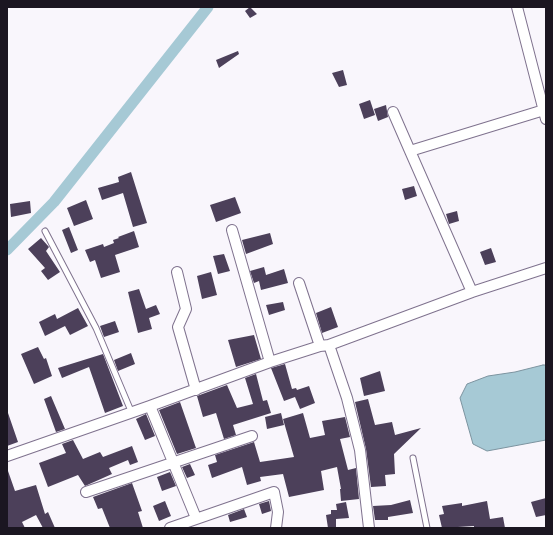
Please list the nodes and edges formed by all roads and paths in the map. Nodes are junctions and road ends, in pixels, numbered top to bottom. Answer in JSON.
{"nodes":[{"id":1,"x":517,"y":7,"type":"edge"},
{"id":2,"x":393,"y":112,"type":"dead end"},
{"id":3,"x":545,"y":114,"type":"edge"},
{"id":4,"x":410,"y":151,"type":"junction"},
{"id":5,"x":232,"y":230,"type":"dead end"},
{"id":6,"x":45,"y":231,"type":"dead end"},
{"id":7,"x":546,"y":268,"type":"edge"},
{"id":8,"x":177,"y":272,"type":"dead end"},
{"id":9,"x":300,"y":283,"type":"dead end"},
{"id":10,"x":472,"y":292,"type":"junction"},
{"id":11,"x":325,"y":346,"type":"junction"},
{"id":12,"x":270,"y":362,"type":"junction"},
{"id":13,"x":196,"y":390,"type":"junction"},
{"id":14,"x":150,"y":406,"type":"junction"},
{"id":15,"x":131,"y":411,"type":"junction"},
{"id":16,"x":252,"y":436,"type":"dead end"},
{"id":17,"x":7,"y":456,"type":"edge"},
{"id":18,"x":413,"y":458,"type":"dead end"},
{"id":19,"x":174,"y":464,"type":"junction"},
{"id":20,"x":86,"y":492,"type":"dead end"},
{"id":21,"x":196,"y":518,"type":"junction"},
{"id":22,"x":170,"y":528,"type":"edge"},
{"id":23,"x":276,"y":528,"type":"edge"},
{"id":24,"x":369,"y":528,"type":"edge"},
{"id":25,"x":427,"y":528,"type":"edge"}],
"edges":[{"from":1,"to":3,"type":"street"},
{"from":2,"to":4,"type":"street"},
{"from":3,"to":4,"type":"street"},
{"from":4,"to":10,"type":"street"},
{"from":5,"to":12,"type":"street"},
{"from":6,"to":15,"type":"lane"},
{"from":7,"to":10,"type":"street"},
{"from":8,"to":13,"type":"street"},
{"from":9,"to":11,"type":"street"},
{"from":10,"to":11,"type":"street"},
{"from":11,"to":12,"type":"street"},
{"from":11,"to":24,"type":"street"},
{"from":12,"to":13,"type":"street"},
{"from":13,"to":14,"type":"street"},
{"from":14,"to":15,"type":"street"},
{"from":14,"to":19,"type":"street"},
{"from":15,"to":17,"type":"street"},
{"from":16,"to":19,"type":"street"},
{"from":18,"to":25,"type":"lane"},
{"from":19,"to":20,"type":"street"},
{"from":19,"to":21,"type":"street"},
{"from":21,"to":22,"type":"street"},
{"from":21,"to":23,"type":"street"}]}
